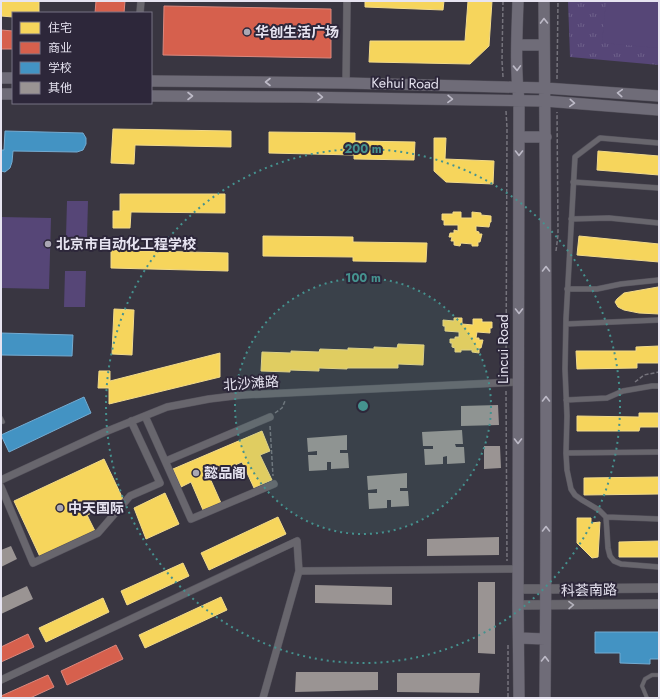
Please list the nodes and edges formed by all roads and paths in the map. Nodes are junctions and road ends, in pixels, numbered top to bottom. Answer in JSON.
{"nodes":[{"id":1,"x":141,"y":1,"type":"edge"},
{"id":2,"x":347,"y":1,"type":"edge"},
{"id":3,"x":503,"y":1,"type":"edge"},
{"id":4,"x":518,"y":1,"type":"edge"},
{"id":5,"x":544,"y":1,"type":"edge"},
{"id":6,"x":140,"y":12,"type":"edge"},
{"id":7,"x":516,"y":45,"type":"junction"},
{"id":8,"x":544,"y":45,"type":"junction"},
{"id":9,"x":1,"y":78,"type":"edge"},
{"id":10,"x":12,"y":78,"type":"edge"},
{"id":11,"x":152,"y":82,"type":"edge"},
{"id":12,"x":346,"y":83,"type":"junction"},
{"id":13,"x":504,"y":87,"type":"junction"},
{"id":14,"x":517,"y":87,"type":"junction"},
{"id":15,"x":545,"y":88,"type":"junction"},
{"id":16,"x":1,"y":94,"type":"edge"},
{"id":17,"x":12,"y":94,"type":"edge"},
{"id":18,"x":152,"y":96,"type":"edge"},
{"id":19,"x":659,"y":96,"type":"edge"},
{"id":20,"x":505,"y":100,"type":"junction"},
{"id":21,"x":519,"y":100,"type":"junction"},
{"id":22,"x":545,"y":101,"type":"junction"},
{"id":23,"x":659,"y":110,"type":"edge"},
{"id":24,"x":519,"y":137,"type":"junction"},
{"id":25,"x":546,"y":137,"type":"junction"},
{"id":26,"x":659,"y":143,"type":"edge"},
{"id":27,"x":573,"y":182,"type":"junction"},
{"id":28,"x":659,"y":188,"type":"edge"},
{"id":29,"x":571,"y":219,"type":"junction"},
{"id":30,"x":659,"y":223,"type":"edge"},
{"id":31,"x":659,"y":280,"type":"edge"},
{"id":32,"x":567,"y":290,"type":"junction"},
{"id":33,"x":659,"y":320,"type":"edge"},
{"id":34,"x":566,"y":324,"type":"junction"},
{"id":35,"x":659,"y":372,"type":"edge"},
{"id":36,"x":518,"y":382,"type":"junction"},
{"id":37,"x":506,"y":383,"type":"junction"},
{"id":38,"x":659,"y":386,"type":"edge"},
{"id":39,"x":623,"y":391,"type":"junction"},
{"id":40,"x":288,"y":394,"type":"junction"},
{"id":41,"x":566,"y":400,"type":"junction"},
{"id":42,"x":145,"y":416,"type":"junction"},
{"id":43,"x":270,"y":417,"type":"junction"},
{"id":44,"x":131,"y":421,"type":"junction"},
{"id":45,"x":659,"y":452,"type":"edge"},
{"id":46,"x":566,"y":453,"type":"junction"},
{"id":47,"x":166,"y":461,"type":"junction"},
{"id":48,"x":1,"y":480,"type":"edge"},
{"id":49,"x":274,"y":484,"type":"joint"},
{"id":50,"x":1,"y":487,"type":"edge"},
{"id":51,"x":606,"y":517,"type":"junction"},
{"id":52,"x":659,"y":519,"type":"edge"},
{"id":53,"x":659,"y":567,"type":"edge"},
{"id":54,"x":513,"y":569,"type":"junction"},
{"id":55,"x":299,"y":571,"type":"junction"},
{"id":56,"x":659,"y":588,"type":"edge"},
{"id":57,"x":519,"y":589,"type":"junction"},
{"id":58,"x":546,"y":589,"type":"junction"},
{"id":59,"x":659,"y":604,"type":"edge"},
{"id":60,"x":518,"y":605,"type":"junction"},
{"id":61,"x":546,"y":605,"type":"junction"},
{"id":62,"x":519,"y":638,"type":"junction"},
{"id":63,"x":545,"y":638,"type":"junction"},
{"id":64,"x":508,"y":642,"type":"dead end"},
{"id":65,"x":659,"y":675,"type":"edge"},
{"id":66,"x":1,"y":680,"type":"edge"},
{"id":67,"x":263,"y":698,"type":"edge"},
{"id":68,"x":508,"y":698,"type":"edge"},
{"id":69,"x":520,"y":698,"type":"edge"},
{"id":70,"x":545,"y":698,"type":"edge"},
{"id":71,"x":648,"y":698,"type":"edge"}],
"edges":[{"from":1,"to":6,"type":"street"},
{"from":2,"to":12,"type":"street"},
{"from":3,"to":13,"type":"path"},
{"from":4,"to":7,"type":"main road","name":"Lincui Road"},
{"from":8,"to":5,"type":"main road","one_way":true},
{"from":7,"to":8,"type":"main road"},
{"from":7,"to":14,"type":"main road","name":"Lincui Road","one_way":true},
{"from":8,"to":15,"type":"main road"},
{"from":9,"to":10,"type":"main road"},
{"from":12,"to":11,"type":"main road","name":"Kehui Road","one_way":true},
{"from":12,"to":13,"type":"main road","name":"Kehui Road"},
{"from":13,"to":14,"type":"main road","name":"Kehui Road"},
{"from":14,"to":15,"type":"main road","name":"Kehui Road"},
{"from":14,"to":21,"type":"main road","name":"Lincui Road"},
{"from":19,"to":15,"type":"main road","name":"Kehui Road","one_way":true},
{"from":15,"to":22,"type":"main road"},
{"from":16,"to":17,"type":"main road"},
{"from":18,"to":20,"type":"main road","name":"Kehui Road","one_way":true},
{"from":20,"to":21,"type":"main road","name":"Kehui Road"},
{"from":20,"to":37,"type":"path"},
{"from":21,"to":22,"type":"main road","name":"Kehui Road"},
{"from":21,"to":24,"type":"main road","name":"Lincui Road"},
{"from":22,"to":23,"type":"main road","name":"Kehui Road","one_way":true},
{"from":22,"to":25,"type":"main road"},
{"from":24,"to":25,"type":"main road"},
{"from":24,"to":36,"type":"main road","name":"Lincui Road","one_way":true},
{"from":58,"to":25,"type":"main road","one_way":true},
{"from":26,"to":27,"type":"street"},
{"from":27,"to":28,"type":"street"},
{"from":27,"to":29,"type":"street"},
{"from":29,"to":30,"type":"street"},
{"from":29,"to":32,"type":"street"},
{"from":31,"to":32,"type":"street"},
{"from":32,"to":34,"type":"street"},
{"from":33,"to":34,"type":"street"},
{"from":34,"to":41,"type":"street"},
{"from":35,"to":39,"type":"path"},
{"from":36,"to":37,"type":"street","name":"北沙滩路"},
{"from":36,"to":54,"type":"main road","name":"Lincui Road","one_way":true},
{"from":37,"to":40,"type":"street","name":"北沙滩路"},
{"from":37,"to":54,"type":"path"},
{"from":38,"to":39,"type":"street"},
{"from":39,"to":41,"type":"street"},
{"from":40,"to":42,"type":"street","name":"北沙滩路"},
{"from":40,"to":43,"type":"path"},
{"from":41,"to":46,"type":"street"},
{"from":42,"to":44,"type":"street","name":"北沙滩路"},
{"from":42,"to":47,"type":"street"},
{"from":43,"to":47,"type":"street"},
{"from":43,"to":49,"type":"path"},
{"from":44,"to":48,"type":"street","name":"北沙滩路"},
{"from":44,"to":50,"type":"street"},
{"from":45,"to":46,"type":"street"},
{"from":46,"to":51,"type":"street"},
{"from":47,"to":49,"type":"street"},
{"from":51,"to":52,"type":"street"},
{"from":51,"to":53,"type":"street"},
{"from":54,"to":55,"type":"street"},
{"from":54,"to":57,"type":"main road","name":"Lincui Road"},
{"from":55,"to":66,"type":"street"},
{"from":55,"to":67,"type":"street"},
{"from":56,"to":58,"type":"street","name":"科荟南路"},
{"from":57,"to":58,"type":"street","name":"科荟南路"},
{"from":57,"to":60,"type":"main road","name":"Lincui Road"},
{"from":58,"to":61,"type":"main road"},
{"from":61,"to":59,"type":"street","name":"科荟南路","one_way":true},
{"from":60,"to":61,"type":"street","name":"科荟南路"},
{"from":60,"to":62,"type":"main road","name":"Lincui Road"},
{"from":61,"to":63,"type":"main road"},
{"from":62,"to":63,"type":"main road"},
{"from":62,"to":69,"type":"main road","name":"Lincui Road"},
{"from":70,"to":63,"type":"main road","one_way":true},
{"from":64,"to":68,"type":"path"},
{"from":65,"to":71,"type":"lane"}]}
